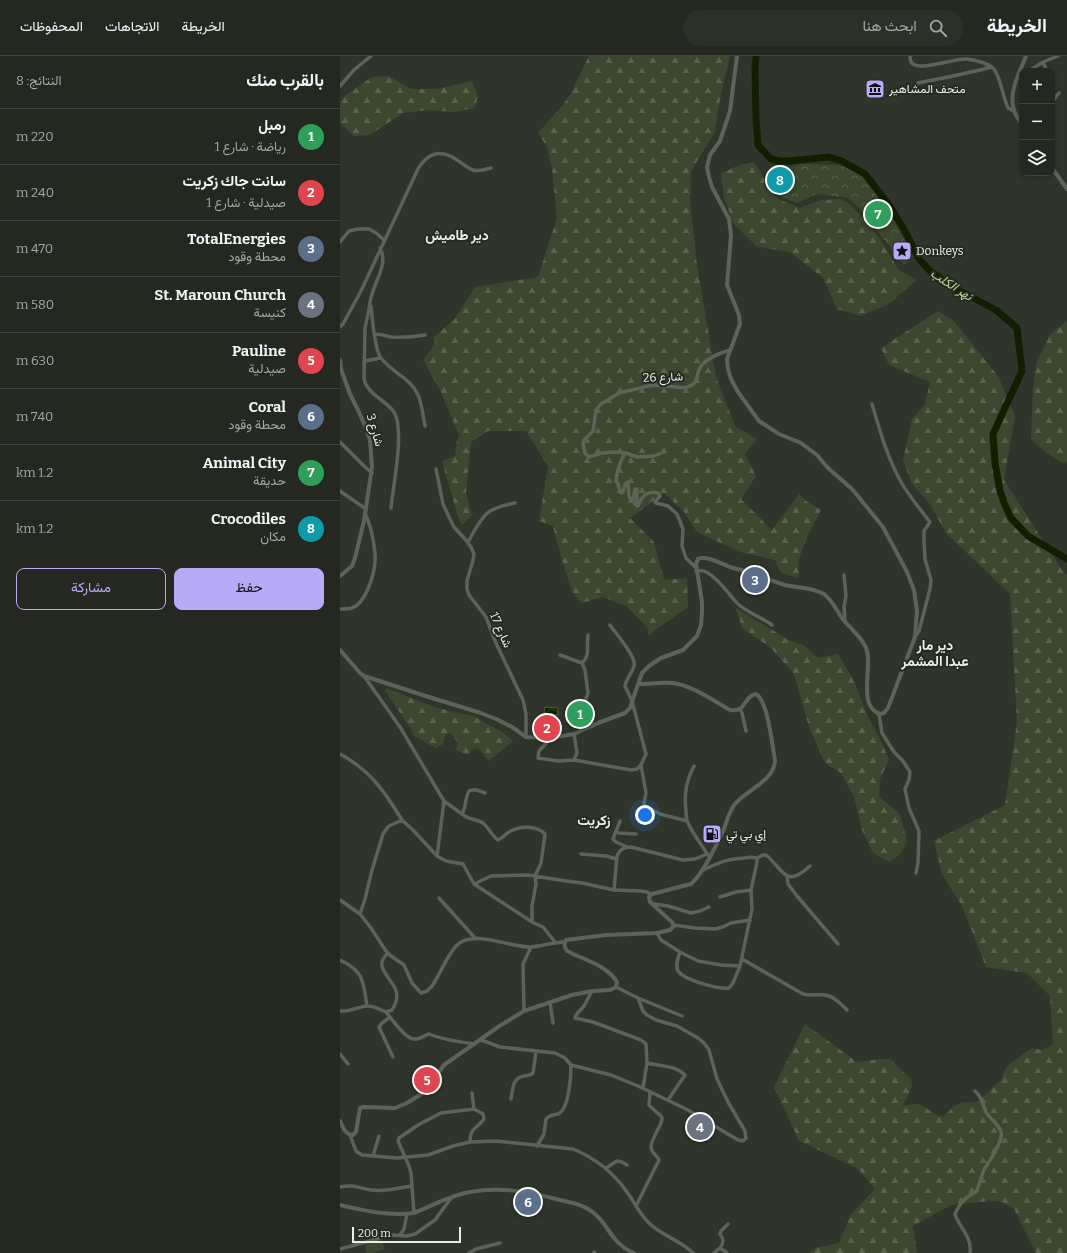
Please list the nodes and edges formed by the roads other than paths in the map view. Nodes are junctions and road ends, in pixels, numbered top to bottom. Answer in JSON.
{"nodes":[{"id":1,"x":372,"y":56,"type":"edge"},
{"id":2,"x":738,"y":56,"type":"edge"},
{"id":3,"x":910,"y":56,"type":"edge"},
{"id":4,"x":1026,"y":56,"type":"edge"},
{"id":5,"x":1058,"y":56,"type":"edge"},
{"id":6,"x":1043,"y":62,"type":"junction"},
{"id":7,"x":991,"y":67,"type":"junction"},
{"id":8,"x":1034,"y":68,"type":"edge"},
{"id":9,"x":1046,"y":68,"type":"edge"},
{"id":10,"x":918,"y":83,"type":"dead end"},
{"id":11,"x":340,"y":86,"type":"edge"},
{"id":12,"x":1059,"y":93,"type":"dead end"},
{"id":13,"x":1055,"y":98,"type":"edge"},
{"id":14,"x":1014,"y":111,"type":"junction"},
{"id":15,"x":1019,"y":119,"type":"edge"},
{"id":16,"x":491,"y":168,"type":"dead end"},
{"id":17,"x":1055,"y":172,"type":"edge"},
{"id":18,"x":1067,"y":189,"type":"edge"},
{"id":19,"x":384,"y":240,"type":"junction"},
{"id":20,"x":340,"y":242,"type":"edge"},
{"id":21,"x":380,"y":248,"type":"junction"},
{"id":22,"x":371,"y":297,"type":"junction"},
{"id":23,"x":340,"y":327,"type":"edge"},
{"id":24,"x":375,"y":334,"type":"junction"},
{"id":25,"x":425,"y":335,"type":"dead end"},
{"id":26,"x":730,"y":350,"type":"junction"},
{"id":27,"x":380,"y":358,"type":"junction"},
{"id":28,"x":340,"y":360,"type":"edge"},
{"id":29,"x":365,"y":361,"type":"junction"},
{"id":30,"x":872,"y":404,"type":"dead end"},
{"id":31,"x":425,"y":426,"type":"dead end"},
{"id":32,"x":340,"y":442,"type":"edge"},
{"id":33,"x":664,"y":452,"type":"dead end"},
{"id":34,"x":624,"y":453,"type":"junction"},
{"id":35,"x":436,"y":469,"type":"dead end"},
{"id":36,"x":372,"y":472,"type":"junction"},
{"id":37,"x":340,"y":491,"type":"edge"},
{"id":38,"x":514,"y":503,"type":"dead end"},
{"id":39,"x":392,"y":508,"type":"dead end"},
{"id":40,"x":366,"y":511,"type":"junction"},
{"id":41,"x":468,"y":542,"type":"junction"},
{"id":42,"x":696,"y":569,"type":"junction"},
{"id":43,"x":340,"y":576,"type":"edge"},
{"id":44,"x":844,"y":576,"type":"dead end"},
{"id":45,"x":340,"y":609,"type":"edge"},
{"id":46,"x":845,"y":622,"type":"junction"},
{"id":47,"x":610,"y":625,"type":"dead end"},
{"id":48,"x":772,"y":625,"type":"dead end"},
{"id":49,"x":588,"y":635,"type":"dead end"},
{"id":50,"x":915,"y":637,"type":"junction"},
{"id":51,"x":340,"y":650,"type":"edge"},
{"id":52,"x":560,"y":655,"type":"dead end"},
{"id":53,"x":582,"y":663,"type":"junction"},
{"id":54,"x":364,"y":676,"type":"junction"},
{"id":55,"x":638,"y":684,"type":"junction"},
{"id":56,"x":632,"y":701,"type":"junction"},
{"id":57,"x":740,"y":709,"type":"junction"},
{"id":58,"x":879,"y":714,"type":"junction"},
{"id":59,"x":593,"y":726,"type":"junction"},
{"id":60,"x":746,"y":731,"type":"dead end"},
{"id":61,"x":574,"y":734,"type":"junction"},
{"id":62,"x":526,"y":737,"type":"junction"},
{"id":63,"x":551,"y":738,"type":"junction"},
{"id":64,"x":340,"y":754,"type":"edge"},
{"id":65,"x":574,"y":760,"type":"junction"},
{"id":66,"x":641,"y":765,"type":"junction"},
{"id":67,"x":694,"y":766,"type":"dead end"},
{"id":68,"x":485,"y":793,"type":"dead end"},
{"id":69,"x":444,"y":801,"type":"junction"},
{"id":70,"x":462,"y":814,"type":"junction"},
{"id":71,"x":402,"y":820,"type":"junction"},
{"id":72,"x":620,"y":821,"type":"dead end"},
{"id":73,"x":687,"y":821,"type":"junction"},
{"id":74,"x":616,"y":831,"type":"junction"},
{"id":75,"x":636,"y":834,"type":"dead end"},
{"id":76,"x":628,"y":847,"type":"junction"},
{"id":77,"x":581,"y":854,"type":"dead end"},
{"id":78,"x":437,"y":856,"type":"junction"},
{"id":79,"x":708,"y":856,"type":"junction"},
{"id":80,"x":757,"y":858,"type":"junction"},
{"id":81,"x":617,"y":859,"type":"junction"},
{"id":82,"x":810,"y":866,"type":"dead end"},
{"id":83,"x":702,"y":871,"type":"junction"},
{"id":84,"x":916,"y":873,"type":"dead end"},
{"id":85,"x":535,"y":876,"type":"junction"},
{"id":86,"x":787,"y":876,"type":"junction"},
{"id":87,"x":474,"y":884,"type":"junction"},
{"id":88,"x":614,"y":890,"type":"junction"},
{"id":89,"x":751,"y":890,"type":"junction"},
{"id":90,"x":651,"y":895,"type":"junction"},
{"id":91,"x":720,"y":897,"type":"dead end"},
{"id":92,"x":438,"y":898,"type":"dead end"},
{"id":93,"x":340,"y":900,"type":"edge"},
{"id":94,"x":653,"y":904,"type":"junction"},
{"id":95,"x":709,"y":907,"type":"dead end"},
{"id":96,"x":360,"y":914,"type":"junction"},
{"id":97,"x":750,"y":920,"type":"junction"},
{"id":98,"x":532,"y":922,"type":"junction"},
{"id":99,"x":673,"y":925,"type":"junction"},
{"id":100,"x":657,"y":933,"type":"junction"},
{"id":101,"x":475,"y":938,"type":"junction"},
{"id":102,"x":555,"y":942,"type":"junction"},
{"id":103,"x":565,"y":942,"type":"junction"},
{"id":104,"x":838,"y":944,"type":"dead end"},
{"id":105,"x":531,"y":947,"type":"junction"},
{"id":106,"x":680,"y":952,"type":"junction"},
{"id":107,"x":388,"y":953,"type":"junction"},
{"id":108,"x":742,"y":959,"type":"junction"},
{"id":109,"x":340,"y":960,"type":"edge"},
{"id":110,"x":740,"y":966,"type":"junction"},
{"id":111,"x":616,"y":987,"type":"junction"},
{"id":112,"x":592,"y":991,"type":"junction"},
{"id":113,"x":638,"y":998,"type":"junction"},
{"id":114,"x":550,"y":1002,"type":"junction"},
{"id":115,"x":367,"y":1006,"type":"junction"},
{"id":116,"x":847,"y":1010,"type":"dead end"},
{"id":117,"x":340,"y":1011,"type":"edge"},
{"id":118,"x":386,"y":1012,"type":"junction"},
{"id":119,"x":524,"y":1012,"type":"junction"},
{"id":120,"x":682,"y":1016,"type":"dead end"},
{"id":121,"x":390,"y":1017,"type":"junction"},
{"id":122,"x":553,"y":1023,"type":"dead end"},
{"id":123,"x":481,"y":1040,"type":"junction"},
{"id":124,"x":476,"y":1044,"type":"junction"},
{"id":125,"x":536,"y":1052,"type":"junction"},
{"id":126,"x":340,"y":1054,"type":"edge"},
{"id":127,"x":393,"y":1056,"type":"dead end"},
{"id":128,"x":647,"y":1063,"type":"junction"},
{"id":129,"x":348,"y":1064,"type":"dead end"},
{"id":130,"x":572,"y":1065,"type":"junction"},
{"id":131,"x":643,"y":1088,"type":"junction"},
{"id":132,"x":975,"y":1091,"type":"dead end"},
{"id":133,"x":650,"y":1092,"type":"junction"},
{"id":134,"x":472,"y":1093,"type":"dead end"},
{"id":135,"x":512,"y":1099,"type":"dead end"},
{"id":136,"x":668,"y":1100,"type":"junction"},
{"id":137,"x":474,"y":1110,"type":"junction"},
{"id":138,"x":340,"y":1121,"type":"edge"},
{"id":139,"x":350,"y":1135,"type":"junction"},
{"id":140,"x":378,"y":1136,"type":"dead end"},
{"id":141,"x":470,"y":1142,"type":"junction"},
{"id":142,"x":537,"y":1146,"type":"junction"},
{"id":143,"x":373,"y":1156,"type":"junction"},
{"id":144,"x":405,"y":1158,"type":"junction"},
{"id":145,"x":627,"y":1165,"type":"dead end"},
{"id":146,"x":606,"y":1168,"type":"junction"},
{"id":147,"x":412,"y":1186,"type":"junction"},
{"id":148,"x":340,"y":1187,"type":"edge"},
{"id":149,"x":451,"y":1198,"type":"junction"},
{"id":150,"x":340,"y":1205,"type":"edge"},
{"id":151,"x":636,"y":1206,"type":"junction"},
{"id":152,"x":414,"y":1213,"type":"junction"},
{"id":153,"x":406,"y":1214,"type":"junction"},
{"id":154,"x":728,"y":1224,"type":"dead end"},
{"id":155,"x":400,"y":1235,"type":"junction"},
{"id":156,"x":500,"y":1243,"type":"dead end"},
{"id":157,"x":720,"y":1248,"type":"junction"},
{"id":158,"x":340,"y":1249,"type":"edge"},
{"id":159,"x":469,"y":1253,"type":"edge"},
{"id":160,"x":634,"y":1253,"type":"edge"},
{"id":161,"x":693,"y":1253,"type":"edge"},
{"id":162,"x":714,"y":1253,"type":"edge"},
{"id":163,"x":727,"y":1253,"type":"edge"},
{"id":164,"x":970,"y":1253,"type":"edge"}],
"edges":[{"from":1,"to":11,"type":"street"},
{"from":2,"to":26,"type":"street"},
{"from":3,"to":7,"type":"street"},
{"from":4,"to":14,"type":"street"},
{"from":5,"to":6,"type":"street"},
{"from":6,"to":8,"type":"street"},
{"from":6,"to":9,"type":"street"},
{"from":7,"to":10,"type":"street"},
{"from":7,"to":14,"type":"street"},
{"from":12,"to":13,"type":"street"},
{"from":14,"to":15,"type":"street"},
{"from":16,"to":19,"type":"street"},
{"from":17,"to":18,"type":"street"},
{"from":19,"to":20,"type":"street"},
{"from":19,"to":21,"type":"street"},
{"from":21,"to":22,"type":"street"},
{"from":21,"to":23,"type":"street"},
{"from":22,"to":24,"type":"street"},
{"from":22,"to":29,"type":"street"},
{"from":24,"to":25,"type":"street"},
{"from":24,"to":27,"type":"street"},
{"from":26,"to":34,"type":"street","name":"شارع 26"},
{"from":26,"to":50,"type":"street"},
{"from":27,"to":29,"type":"street"},
{"from":27,"to":31,"type":"street"},
{"from":28,"to":36,"type":"street","name":"شارع 3"},
{"from":29,"to":39,"type":"street"},
{"from":30,"to":50,"type":"street"},
{"from":32,"to":36,"type":"street"},
{"from":33,"to":34,"type":"street","name":"شارع 26"},
{"from":34,"to":42,"type":"street"},
{"from":35,"to":41,"type":"street","name":"شارع 17"},
{"from":36,"to":40,"type":"street","name":"شارع 3"},
{"from":37,"to":40,"type":"street"},
{"from":38,"to":41,"type":"street"},
{"from":40,"to":43,"type":"street","name":"شارع 3"},
{"from":40,"to":45,"type":"street"},
{"from":41,"to":62,"type":"street","name":"شارع 17"},
{"from":42,"to":46,"type":"street"},
{"from":42,"to":48,"type":"street"},
{"from":42,"to":55,"type":"street"},
{"from":44,"to":46,"type":"street"},
{"from":46,"to":58,"type":"street"},
{"from":47,"to":56,"type":"street"},
{"from":49,"to":53,"type":"street"},
{"from":50,"to":58,"type":"street"},
{"from":51,"to":54,"type":"street"},
{"from":52,"to":53,"type":"street"},
{"from":53,"to":59,"type":"street"},
{"from":54,"to":62,"type":"street"},
{"from":54,"to":69,"type":"street"},
{"from":55,"to":56,"type":"street"},
{"from":55,"to":57,"type":"street"},
{"from":56,"to":59,"type":"street"},
{"from":56,"to":66,"type":"street"},
{"from":57,"to":60,"type":"street"},
{"from":57,"to":79,"type":"street"},
{"from":58,"to":84,"type":"street"},
{"from":59,"to":61,"type":"street"},
{"from":61,"to":63,"type":"street"},
{"from":61,"to":65,"type":"street"},
{"from":62,"to":63,"type":"street"},
{"from":63,"to":65,"type":"street"},
{"from":64,"to":71,"type":"street"},
{"from":65,"to":66,"type":"street"},
{"from":66,"to":73,"type":"street"},
{"from":67,"to":73,"type":"street"},
{"from":68,"to":70,"type":"street"},
{"from":69,"to":70,"type":"street"},
{"from":69,"to":78,"type":"street"},
{"from":70,"to":85,"type":"street"},
{"from":71,"to":78,"type":"street"},
{"from":71,"to":96,"type":"street"},
{"from":72,"to":74,"type":"street"},
{"from":73,"to":79,"type":"street"},
{"from":74,"to":75,"type":"street"},
{"from":74,"to":76,"type":"street"},
{"from":76,"to":79,"type":"street"},
{"from":76,"to":81,"type":"street"},
{"from":77,"to":81,"type":"street"},
{"from":78,"to":87,"type":"street"},
{"from":79,"to":83,"type":"street"},
{"from":80,"to":83,"type":"street"},
{"from":80,"to":86,"type":"street"},
{"from":80,"to":89,"type":"street"},
{"from":81,"to":88,"type":"street"},
{"from":82,"to":86,"type":"street"},
{"from":83,"to":90,"type":"street"},
{"from":85,"to":87,"type":"street"},
{"from":85,"to":88,"type":"street"},
{"from":85,"to":98,"type":"street"},
{"from":86,"to":104,"type":"street"},
{"from":87,"to":98,"type":"street"},
{"from":88,"to":90,"type":"street"},
{"from":89,"to":91,"type":"street"},
{"from":89,"to":97,"type":"street"},
{"from":90,"to":94,"type":"street"},
{"from":92,"to":101,"type":"street"},
{"from":93,"to":96,"type":"street"},
{"from":94,"to":95,"type":"street"},
{"from":94,"to":99,"type":"street"},
{"from":96,"to":107,"type":"street"},
{"from":97,"to":99,"type":"street"},
{"from":97,"to":108,"type":"street"},
{"from":98,"to":102,"type":"street"},
{"from":99,"to":100,"type":"street"},
{"from":100,"to":103,"type":"street"},
{"from":100,"to":106,"type":"street"},
{"from":101,"to":105,"type":"street"},
{"from":101,"to":107,"type":"street"},
{"from":102,"to":103,"type":"street"},
{"from":102,"to":105,"type":"street"},
{"from":103,"to":111,"type":"street"},
{"from":105,"to":119,"type":"street"},
{"from":106,"to":110,"type":"street"},
{"from":106,"to":110,"type":"street"},
{"from":107,"to":118,"type":"street"},
{"from":108,"to":110,"type":"street"},
{"from":108,"to":116,"type":"street"},
{"from":109,"to":115,"type":"street"},
{"from":111,"to":112,"type":"street"},
{"from":111,"to":113,"type":"street"},
{"from":112,"to":114,"type":"street"},
{"from":112,"to":128,"type":"street"},
{"from":113,"to":120,"type":"street"},
{"from":113,"to":136,"type":"street"},
{"from":114,"to":119,"type":"street"},
{"from":114,"to":122,"type":"street"},
{"from":115,"to":117,"type":"street"},
{"from":115,"to":118,"type":"street"},
{"from":118,"to":121,"type":"street"},
{"from":119,"to":123,"type":"street"},
{"from":121,"to":124,"type":"street"},
{"from":121,"to":127,"type":"street"},
{"from":123,"to":124,"type":"street"},
{"from":123,"to":125,"type":"street"},
{"from":124,"to":139,"type":"street"},
{"from":125,"to":130,"type":"street"},
{"from":125,"to":135,"type":"street"},
{"from":126,"to":129,"type":"street"},
{"from":128,"to":131,"type":"street"},
{"from":128,"to":136,"type":"street"},
{"from":130,"to":131,"type":"street"},
{"from":130,"to":142,"type":"street"},
{"from":131,"to":133,"type":"street"},
{"from":132,"to":164,"type":"street"},
{"from":133,"to":136,"type":"street"},
{"from":133,"to":151,"type":"street"},
{"from":134,"to":137,"type":"street"},
{"from":137,"to":141,"type":"street"},
{"from":137,"to":144,"type":"street"},
{"from":138,"to":139,"type":"street"},
{"from":139,"to":143,"type":"street"},
{"from":140,"to":143,"type":"street"},
{"from":141,"to":142,"type":"street"},
{"from":141,"to":144,"type":"street"},
{"from":142,"to":146,"type":"street"},
{"from":143,"to":144,"type":"street"},
{"from":144,"to":147,"type":"street"},
{"from":145,"to":146,"type":"street"},
{"from":146,"to":151,"type":"street"},
{"from":147,"to":148,"type":"street"},
{"from":147,"to":152,"type":"street"},
{"from":149,"to":152,"type":"street"},
{"from":149,"to":155,"type":"street"},
{"from":149,"to":160,"type":"street"},
{"from":150,"to":153,"type":"street"},
{"from":151,"to":161,"type":"street"},
{"from":152,"to":153,"type":"street"},
{"from":153,"to":155,"type":"street"},
{"from":154,"to":157,"type":"street"},
{"from":155,"to":158,"type":"street"},
{"from":156,"to":159,"type":"street"},
{"from":157,"to":162,"type":"street"},
{"from":157,"to":163,"type":"street"}]}
